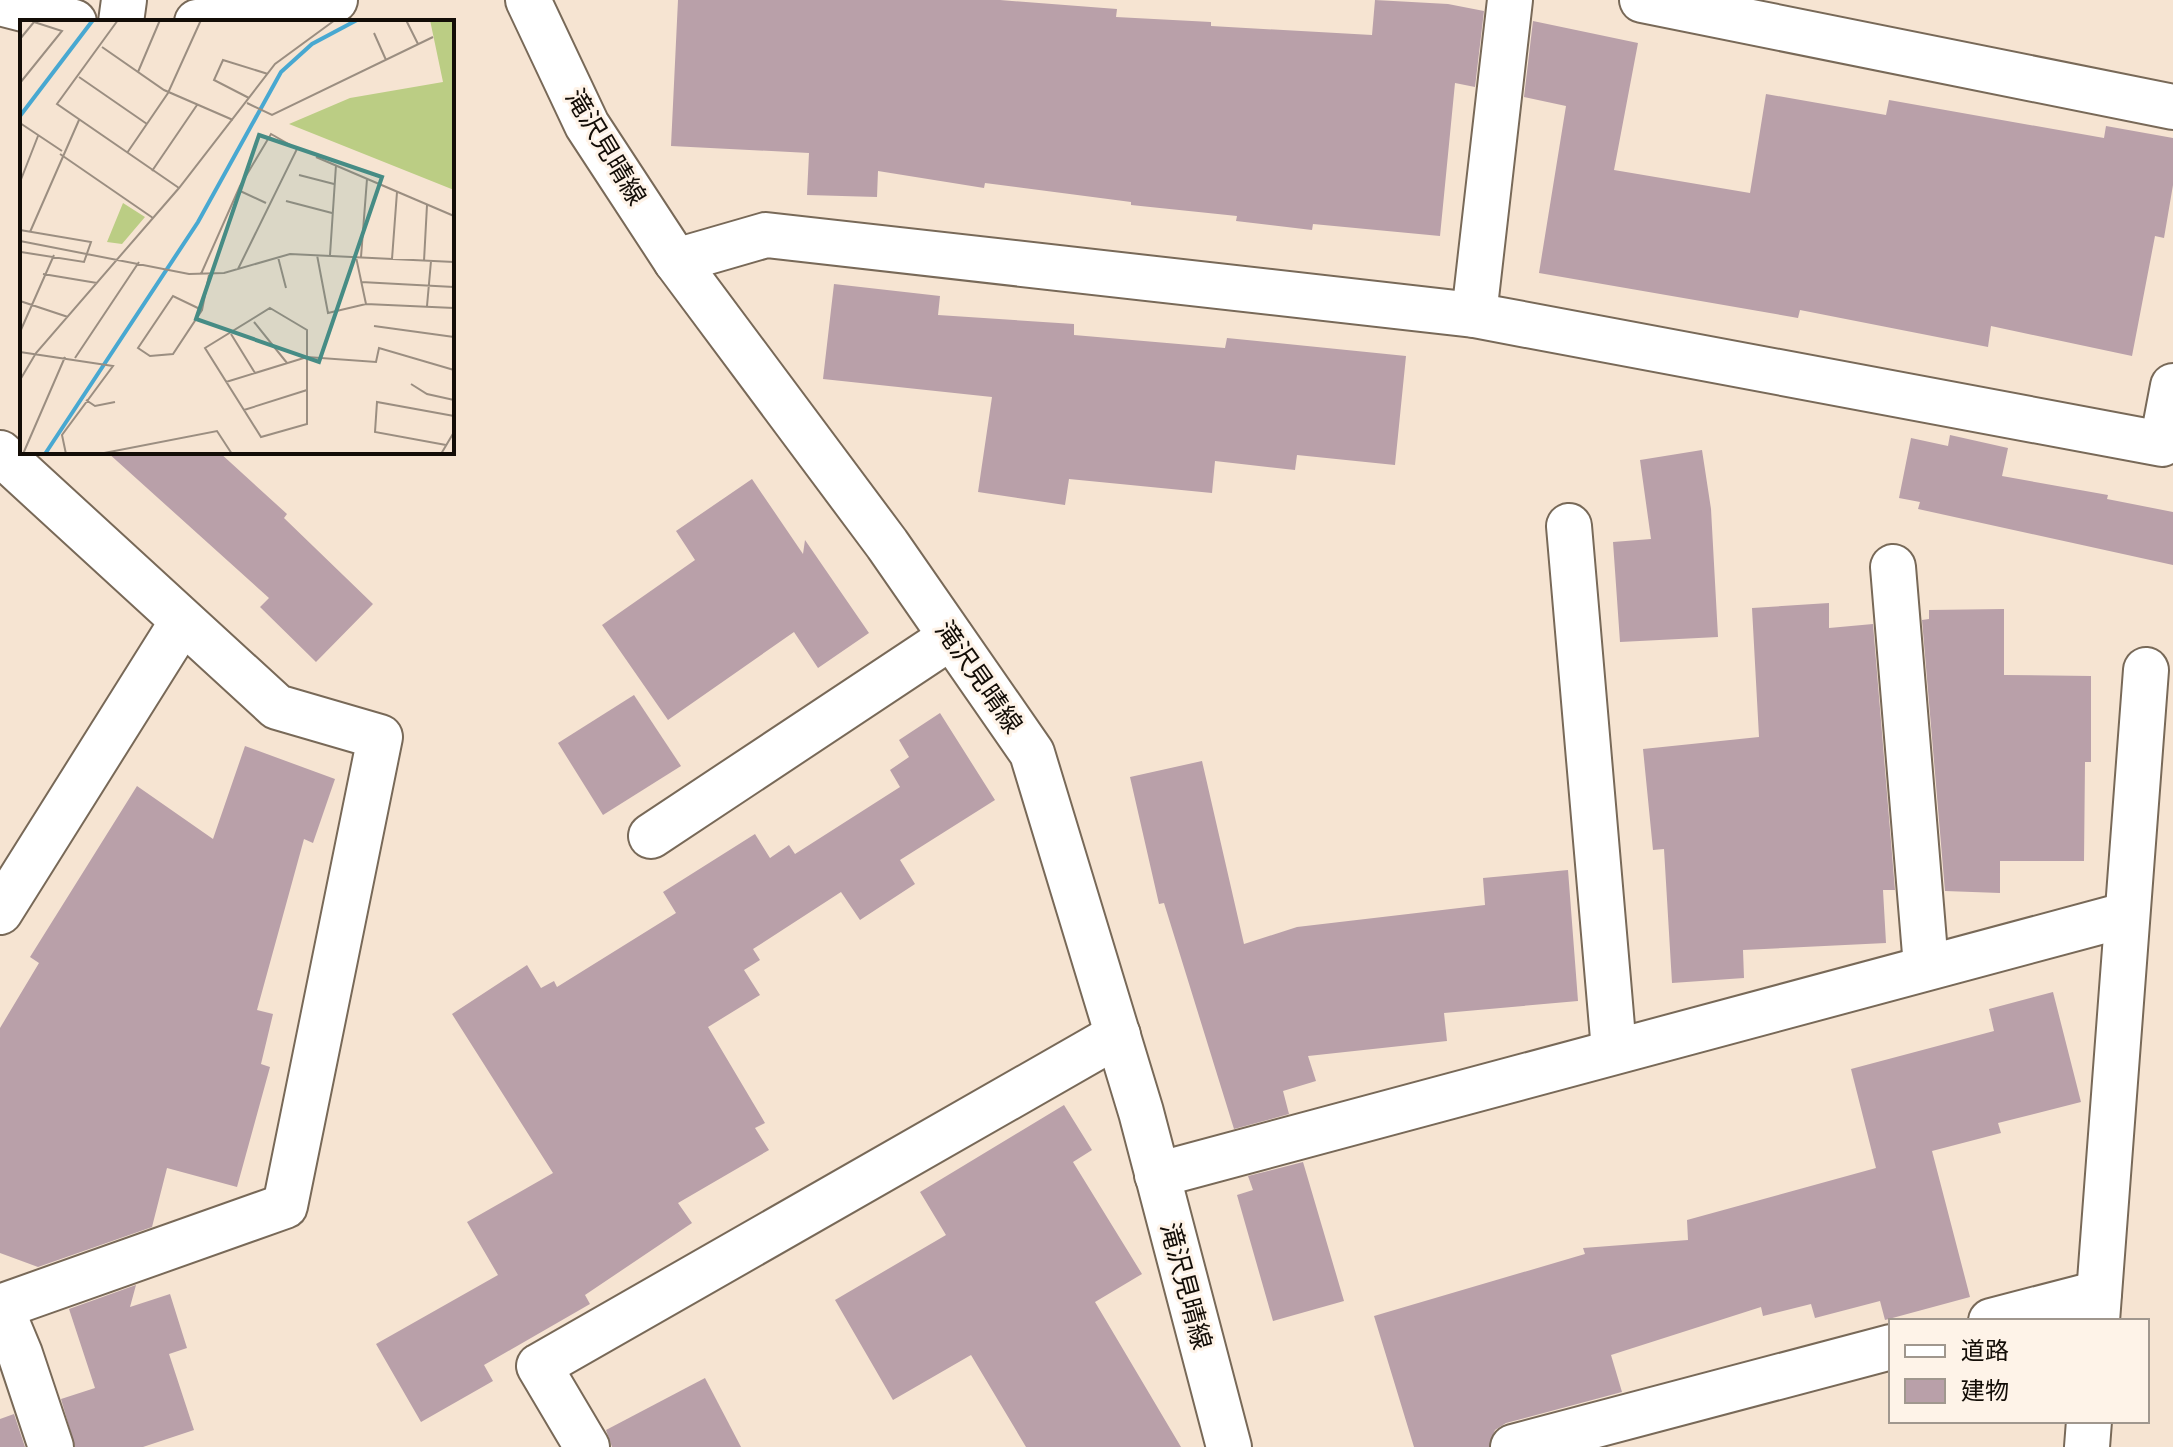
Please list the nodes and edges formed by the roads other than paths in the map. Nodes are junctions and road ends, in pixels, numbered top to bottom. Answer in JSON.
{"nodes":[{"id":1,"x":124,"y":0,"type":"edge"},
{"id":2,"x":335,"y":0,"type":"edge"},
{"id":3,"x":528,"y":0,"type":"edge"},
{"id":4,"x":1510,"y":0,"type":"edge"},
{"id":5,"x":1642,"y":0,"type":"edge"},
{"id":6,"x":0,"y":3,"type":"edge"},
{"id":7,"x":66,"y":20,"type":"edge"},
{"id":8,"x":121,"y":20,"type":"edge"},
{"id":9,"x":210,"y":20,"type":"edge"},
{"id":10,"x":2173,"y":107,"type":"edge"},
{"id":11,"x":676,"y":261,"type":"junction"},
{"id":12,"x":1474,"y":315,"type":"junction"},
{"id":13,"x":2173,"y":386,"type":"edge"},
{"id":14,"x":0,"y":453,"type":"edge"},
{"id":15,"x":1569,"y":526,"type":"dead end"},
{"id":16,"x":1893,"y":567,"type":"dead end"},
{"id":17,"x":182,"y":622,"type":"junction"},
{"id":18,"x":951,"y":637,"type":"junction"},
{"id":19,"x":2146,"y":670,"type":"dead end"},
{"id":20,"x":651,"y":836,"type":"dead end"},
{"id":21,"x":0,"y":912,"type":"edge"},
{"id":22,"x":2125,"y":915,"type":"junction"},
{"id":23,"x":1926,"y":966,"type":"junction"},
{"id":24,"x":1118,"y":1035,"type":"junction"},
{"id":25,"x":1614,"y":1050,"type":"junction"},
{"id":26,"x":1157,"y":1175,"type":"junction"},
{"id":27,"x":0,"y":1306,"type":"edge"},
{"id":28,"x":2098,"y":1307,"type":"edge"},
{"id":29,"x":2006,"y":1319,"type":"edge"},
{"id":30,"x":1889,"y":1348,"type":"edge"},
{"id":31,"x":2089,"y":1423,"type":"edge"},
{"id":32,"x":51,"y":1447,"type":"edge"},
{"id":33,"x":587,"y":1447,"type":"edge"},
{"id":34,"x":1229,"y":1447,"type":"edge"},
{"id":35,"x":1513,"y":1447,"type":"edge"},
{"id":36,"x":2087,"y":1447,"type":"edge"}],
"edges":[{"from":1,"to":8,"type":"street"},
{"from":2,"to":9,"type":"street"},
{"from":3,"to":11,"type":"street","name":"滝沢見晴線"},
{"from":4,"to":12,"type":"street"},
{"from":5,"to":10,"type":"street"},
{"from":6,"to":7,"type":"street"},
{"from":11,"to":12,"type":"street"},
{"from":11,"to":18,"type":"street","name":"滝沢見晴線"},
{"from":12,"to":13,"type":"street"},
{"from":14,"to":17,"type":"street"},
{"from":15,"to":25,"type":"street"},
{"from":16,"to":23,"type":"street"},
{"from":17,"to":21,"type":"street"},
{"from":17,"to":27,"type":"street"},
{"from":18,"to":20,"type":"street"},
{"from":18,"to":24,"type":"street","name":"滝沢見晴線"},
{"from":19,"to":22,"type":"street"},
{"from":22,"to":23,"type":"street"},
{"from":22,"to":28,"type":"street"},
{"from":23,"to":25,"type":"street"},
{"from":24,"to":26,"type":"street","name":"滝沢見晴線"},
{"from":24,"to":33,"type":"street"},
{"from":25,"to":26,"type":"street"},
{"from":26,"to":34,"type":"street","name":"滝沢見晴線"},
{"from":27,"to":32,"type":"street"},
{"from":28,"to":29,"type":"street"},
{"from":30,"to":35,"type":"street"},
{"from":31,"to":36,"type":"street"}]}
